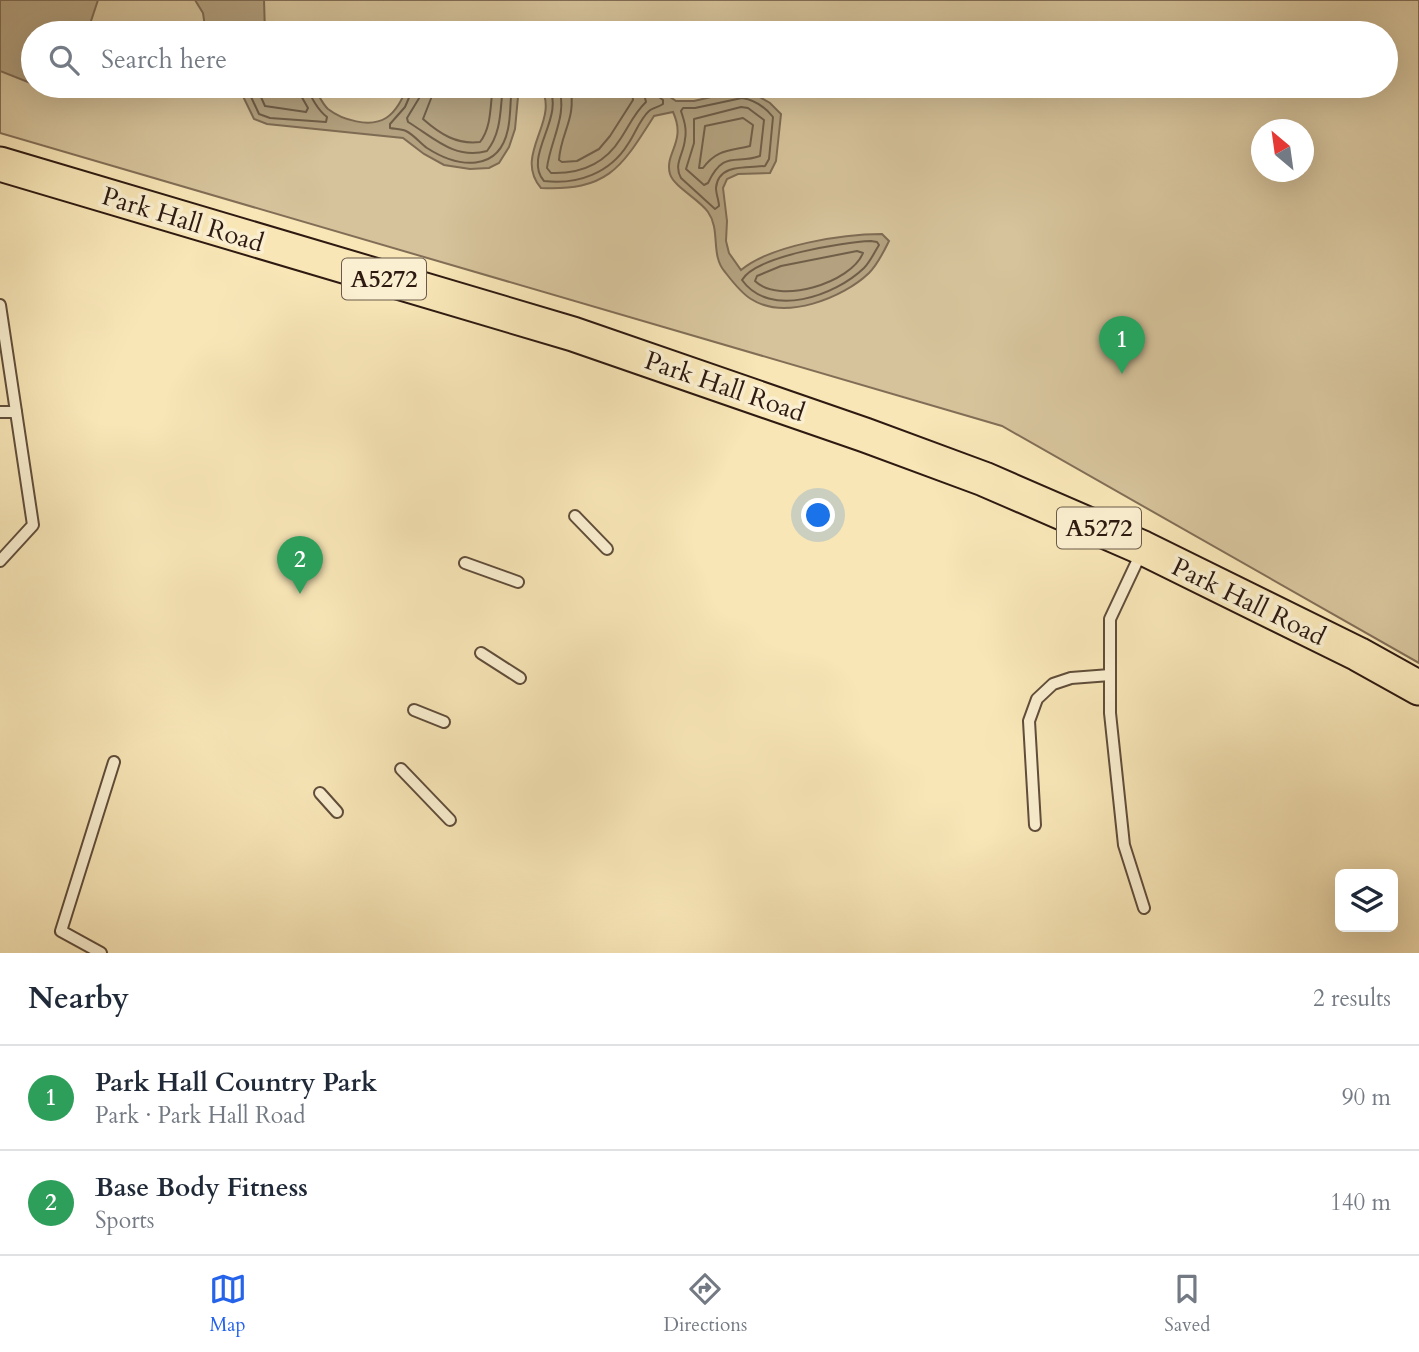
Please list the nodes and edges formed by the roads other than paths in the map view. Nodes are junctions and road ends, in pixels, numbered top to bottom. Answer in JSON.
{"nodes":[{"id":1,"x":0,"y":164,"type":"edge"},
{"id":2,"x":0,"y":306,"type":"edge"},
{"id":3,"x":2,"y":335,"type":"edge"},
{"id":4,"x":0,"y":412,"type":"edge"},
{"id":5,"x":16,"y":412,"type":"junction"},
{"id":6,"x":575,"y":516,"type":"dead end"},
{"id":7,"x":1143,"y":548,"type":"junction"},
{"id":8,"x":607,"y":549,"type":"dead end"},
{"id":9,"x":0,"y":561,"type":"edge"},
{"id":10,"x":465,"y":563,"type":"dead end"},
{"id":11,"x":518,"y":582,"type":"dead end"},
{"id":12,"x":481,"y":653,"type":"dead end"},
{"id":13,"x":1110,"y":675,"type":"junction"},
{"id":14,"x":520,"y":678,"type":"dead end"},
{"id":15,"x":1419,"y":688,"type":"edge"},
{"id":16,"x":414,"y":710,"type":"dead end"},
{"id":17,"x":444,"y":722,"type":"dead end"},
{"id":18,"x":114,"y":762,"type":"dead end"},
{"id":19,"x":401,"y":769,"type":"dead end"},
{"id":20,"x":320,"y":793,"type":"dead end"},
{"id":21,"x":337,"y":812,"type":"dead end"},
{"id":22,"x":450,"y":820,"type":"dead end"},
{"id":23,"x":1035,"y":825,"type":"dead end"},
{"id":24,"x":1144,"y":908,"type":"dead end"},
{"id":25,"x":101,"y":953,"type":"edge"}],
"edges":[{"from":1,"to":7,"type":"main road","name":"Park Hall Road","number":"A5272"},
{"from":2,"to":3,"type":"lane"},
{"from":3,"to":5,"type":"lane"},
{"from":4,"to":5,"type":"lane"},
{"from":5,"to":9,"type":"lane"},
{"from":6,"to":8,"type":"lane"},
{"from":7,"to":13,"type":"lane"},
{"from":7,"to":15,"type":"main road","name":"Park Hall Road","number":"A5272"},
{"from":10,"to":11,"type":"lane"},
{"from":12,"to":14,"type":"lane"},
{"from":13,"to":23,"type":"lane"},
{"from":13,"to":24,"type":"lane"},
{"from":16,"to":17,"type":"lane"},
{"from":18,"to":25,"type":"lane"},
{"from":19,"to":22,"type":"lane"},
{"from":20,"to":21,"type":"lane"}]}
